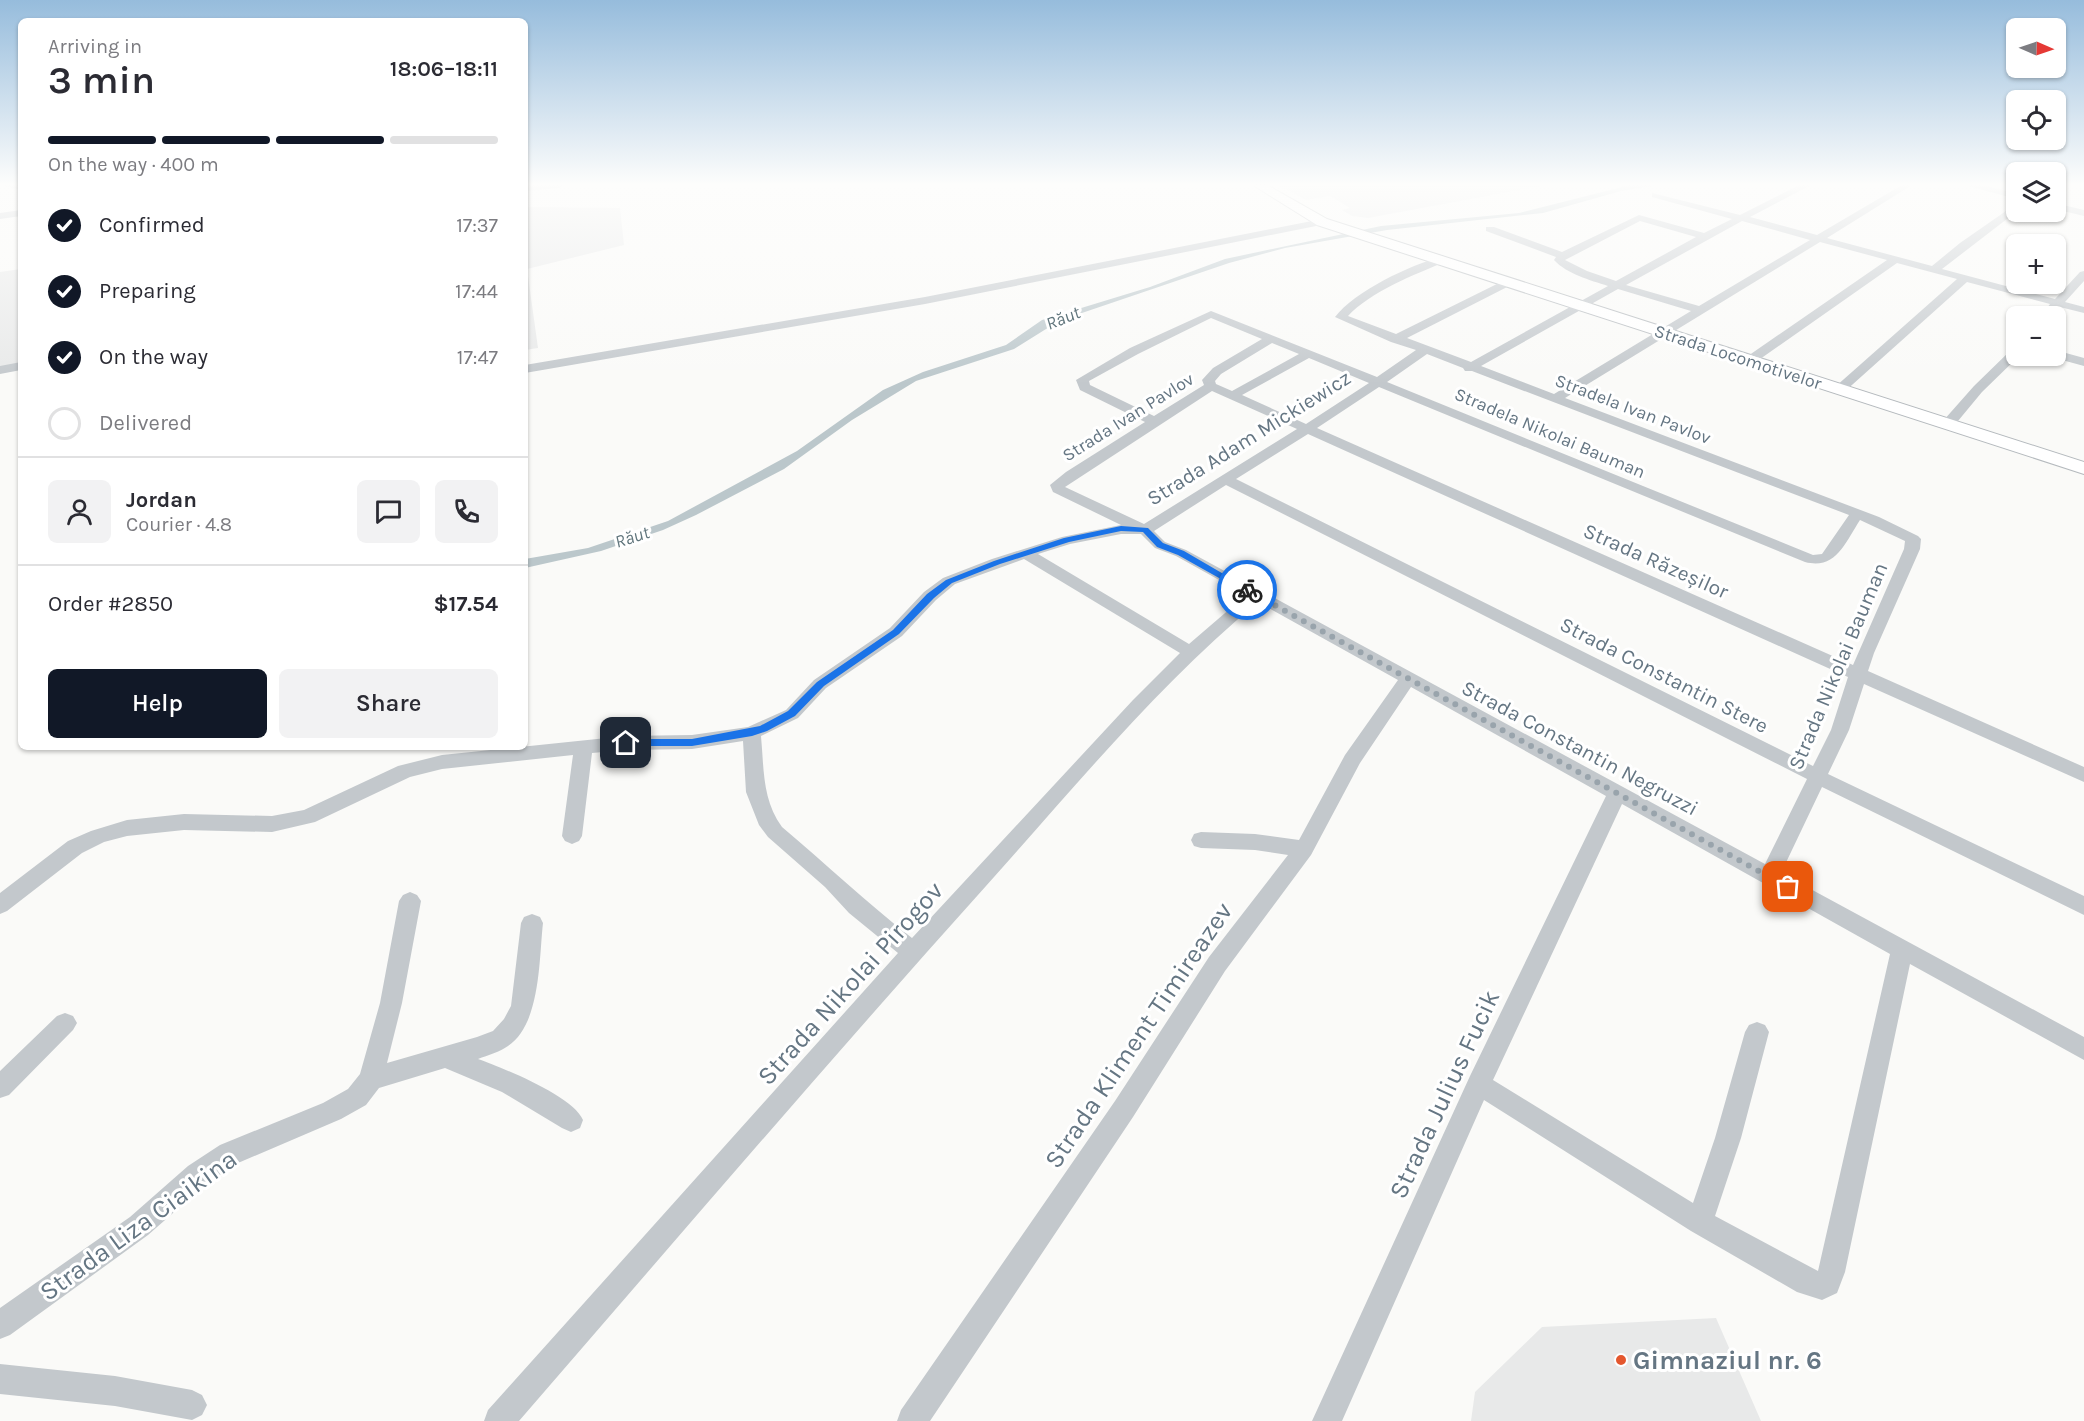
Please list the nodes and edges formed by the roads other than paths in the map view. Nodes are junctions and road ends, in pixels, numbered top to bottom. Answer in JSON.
{"nodes":[{"id":1,"x":1178,"y":251,"type":"edge"},
{"id":2,"x":1415,"y":251,"type":"edge"},
{"id":3,"x":1550,"y":251,"type":"edge"},
{"id":4,"x":1572,"y":251,"type":"edge"},
{"id":5,"x":1678,"y":251,"type":"edge"},
{"id":6,"x":1797,"y":251,"type":"edge"},
{"id":7,"x":1862,"y":251,"type":"edge"},
{"id":8,"x":1956,"y":251,"type":"edge"},
{"id":9,"x":1563,"y":256,"type":"junction"},
{"id":10,"x":1441,"y":260,"type":"junction"},
{"id":11,"x":1894,"y":260,"type":"junction"},
{"id":12,"x":1934,"y":270,"type":"junction"},
{"id":13,"x":2084,"y":274,"type":"edge"},
{"id":14,"x":1965,"y":278,"type":"junction"},
{"id":15,"x":1509,"y":282,"type":"junction"},
{"id":16,"x":1620,"y":285,"type":"junction"},
{"id":17,"x":2058,"y":303,"type":"junction"},
{"id":18,"x":1583,"y":306,"type":"junction"},
{"id":19,"x":2055,"y":306,"type":"edge"},
{"id":20,"x":1699,"y":310,"type":"junction"},
{"id":21,"x":2084,"y":310,"type":"edge"},
{"id":22,"x":1664,"y":332,"type":"junction"},
{"id":23,"x":1273,"y":338,"type":"junction"},
{"id":24,"x":1395,"y":339,"type":"junction"},
{"id":25,"x":1424,"y":350,"type":"junction"},
{"id":26,"x":1310,"y":353,"type":"junction"},
{"id":27,"x":2066,"y":357,"type":"edge"},
{"id":28,"x":1749,"y":361,"type":"junction"},
{"id":29,"x":2006,"y":362,"type":"edge"},
{"id":30,"x":2084,"y":362,"type":"edge"},
{"id":31,"x":18,"y":367,"type":"edge"},
{"id":32,"x":1469,"y":368,"type":"junction"},
{"id":33,"x":528,"y":369,"type":"edge"},
{"id":34,"x":0,"y":370,"type":"edge"},
{"id":35,"x":1380,"y":381,"type":"junction"},
{"id":36,"x":1211,"y":386,"type":"junction"},
{"id":37,"x":1839,"y":390,"type":"junction"},
{"id":38,"x":1233,"y":395,"type":"junction"},
{"id":39,"x":1554,"y":399,"type":"junction"},
{"id":40,"x":1153,"y":421,"type":"junction"},
{"id":41,"x":1948,"y":424,"type":"junction"},
{"id":42,"x":1307,"y":428,"type":"junction"},
{"id":43,"x":2084,"y":468,"type":"edge"},
{"id":44,"x":1226,"y":479,"type":"junction"},
{"id":45,"x":1056,"y":487,"type":"joint"},
{"id":46,"x":1857,"y":514,"type":"junction"},
{"id":47,"x":1145,"y":530,"type":"junction"},
{"id":48,"x":1911,"y":537,"type":"joint"},
{"id":49,"x":1025,"y":553,"type":"junction"},
{"id":50,"x":1256,"y":595,"type":"junction"},
{"id":51,"x":1191,"y":652,"type":"junction"},
{"id":52,"x":1858,"y":675,"type":"junction"},
{"id":53,"x":1407,"y":679,"type":"junction"},
{"id":54,"x":752,"y":733,"type":"junction"},
{"id":55,"x":583,"y":747,"type":"junction"},
{"id":56,"x":2084,"y":775,"type":"edge"},
{"id":57,"x":1817,"y":777,"type":"junction"},
{"id":58,"x":1617,"y":792,"type":"junction"},
{"id":59,"x":572,"y":836,"type":"dead end"},
{"id":60,"x":1201,"y":840,"type":"dead end"},
{"id":61,"x":1304,"y":849,"type":"junction"},
{"id":62,"x":1769,"y":877,"type":"junction"},
{"id":63,"x":410,"y":901,"type":"dead end"},
{"id":64,"x":0,"y":905,"type":"edge"},
{"id":65,"x":2084,"y":906,"type":"edge"},
{"id":66,"x":532,"y":923,"type":"dead end"},
{"id":67,"x":1902,"y":950,"type":"junction"},
{"id":68,"x":913,"y":952,"type":"junction"},
{"id":69,"x":65,"y":1023,"type":"dead end"},
{"id":70,"x":1757,"y":1032,"type":"dead end"},
{"id":71,"x":2084,"y":1049,"type":"edge"},
{"id":72,"x":446,"y":1058,"type":"junction"},
{"id":73,"x":371,"y":1079,"type":"junction"},
{"id":74,"x":1479,"y":1084,"type":"junction"},
{"id":75,"x":0,"y":1087,"type":"edge"},
{"id":76,"x":571,"y":1120,"type":"dead end"},
{"id":77,"x":1700,"y":1222,"type":"junction"},
{"id":78,"x":0,"y":1325,"type":"edge"},
{"id":79,"x":0,"y":1379,"type":"edge"},
{"id":80,"x":192,"y":1406,"type":"dead end"},
{"id":81,"x":499,"y":1421,"type":"edge"},
{"id":82,"x":912,"y":1421,"type":"edge"},
{"id":83,"x":1327,"y":1421,"type":"edge"}],
"edges":[{"from":1,"to":33,"type":"street"},
{"from":2,"to":10,"type":"main road","name":"Strada Locomotivelor"},
{"from":3,"to":9,"type":"street"},
{"from":4,"to":9,"type":"street"},
{"from":5,"to":16,"type":"street"},
{"from":6,"to":20,"type":"street"},
{"from":7,"to":11,"type":"street"},
{"from":8,"to":12,"type":"street"},
{"from":9,"to":16,"type":"street"},
{"from":10,"to":15,"type":"main road","name":"Strada Locomotivelor"},
{"from":10,"to":24,"type":"street","name":"Stradela Ivan Pavlov"},
{"from":11,"to":12,"type":"street"},
{"from":11,"to":28,"type":"street"},
{"from":12,"to":14,"type":"street"},
{"from":13,"to":17,"type":"street"},
{"from":14,"to":17,"type":"street"},
{"from":14,"to":37,"type":"street"},
{"from":15,"to":18,"type":"main road","name":"Strada Locomotivelor"},
{"from":15,"to":24,"type":"street"},
{"from":16,"to":18,"type":"street"},
{"from":16,"to":20,"type":"street"},
{"from":17,"to":19,"type":"street"},
{"from":17,"to":21,"type":"street"},
{"from":18,"to":22,"type":"main road","name":"Strada Locomotivelor"},
{"from":18,"to":32,"type":"street"},
{"from":20,"to":22,"type":"street"},
{"from":22,"to":28,"type":"main road","name":"Strada Locomotivelor"},
{"from":22,"to":39,"type":"street"},
{"from":23,"to":26,"type":"street","name":"Stradela Nikolai Bauman"},
{"from":23,"to":36,"type":"street","name":"Strada Ivan Pavlov"},
{"from":23,"to":40,"type":"street","name":"Stradela Nikolai Bauman"},
{"from":24,"to":25,"type":"street","name":"Stradela Ivan Pavlov"},
{"from":25,"to":32,"type":"street","name":"Stradela Ivan Pavlov"},
{"from":25,"to":35,"type":"street","name":"Strada Adam Mickiewicz"},
{"from":26,"to":35,"type":"street","name":"Stradela Nikolai Bauman"},
{"from":26,"to":38,"type":"street"},
{"from":27,"to":30,"type":"street"},
{"from":28,"to":37,"type":"main road","name":"Strada Locomotivelor"},
{"from":29,"to":41,"type":"street"},
{"from":31,"to":34,"type":"street"},
{"from":32,"to":39,"type":"street","name":"Stradela Ivan Pavlov"},
{"from":35,"to":42,"type":"street","name":"Strada Adam Mickiewicz"},
{"from":35,"to":46,"type":"street","name":"Stradela Nikolai Bauman"},
{"from":36,"to":38,"type":"street","name":"Strada Răzeșilor"},
{"from":36,"to":40,"type":"street","name":"Strada Ivan Pavlov"},
{"from":37,"to":41,"type":"main road","name":"Strada Locomotivelor"},
{"from":38,"to":42,"type":"street","name":"Strada Răzeșilor"},
{"from":39,"to":46,"type":"street","name":"Stradela Ivan Pavlov"},
{"from":40,"to":45,"type":"street","name":"Strada Ivan Pavlov"},
{"from":41,"to":43,"type":"main road","name":"Strada Locomotivelor"},
{"from":42,"to":44,"type":"street","name":"Strada Adam Mickiewicz"},
{"from":42,"to":52,"type":"street","name":"Strada Răzeșilor"},
{"from":44,"to":47,"type":"street","name":"Strada Adam Mickiewicz"},
{"from":44,"to":57,"type":"street","name":"Strada Constantin Stere"},
{"from":45,"to":47,"type":"street","name":"Strada Constantin Negruzzi"},
{"from":46,"to":48,"type":"street","name":"Stradela Ivan Pavlov"},
{"from":47,"to":49,"type":"street","name":"Strada Adam Mickiewicz"},
{"from":47,"to":50,"type":"street","name":"Strada Constantin Negruzzi"},
{"from":48,"to":52,"type":"street","name":"Strada Nikolai Bauman"},
{"from":49,"to":51,"type":"street"},
{"from":49,"to":54,"type":"street","name":"Strada Adam Mickiewicz"},
{"from":50,"to":51,"type":"street","name":"Strada Nikolai Pirogov"},
{"from":50,"to":53,"type":"street","name":"Strada Constantin Negruzzi"},
{"from":51,"to":68,"type":"street","name":"Strada Nikolai Pirogov"},
{"from":52,"to":56,"type":"street","name":"Strada Răzeșilor"},
{"from":52,"to":57,"type":"street","name":"Strada Nikolai Bauman"},
{"from":53,"to":58,"type":"street","name":"Strada Constantin Negruzzi"},
{"from":53,"to":61,"type":"street","name":"Strada Kliment Timireazev"},
{"from":54,"to":55,"type":"street","name":"Strada Adam Mickiewicz"},
{"from":54,"to":68,"type":"street"},
{"from":55,"to":59,"type":"street"},
{"from":55,"to":64,"type":"street","name":"Strada Adam Mickiewicz"},
{"from":57,"to":62,"type":"street","name":"Strada Nikolai Bauman"},
{"from":57,"to":65,"type":"street","name":"Strada Constantin Stere"},
{"from":58,"to":62,"type":"street","name":"Strada Constantin Negruzzi"},
{"from":58,"to":74,"type":"street","name":"Strada Julius Fucik"},
{"from":60,"to":61,"type":"street"},
{"from":61,"to":82,"type":"street","name":"Strada Kliment Timireazev"},
{"from":62,"to":67,"type":"street","name":"Strada Constantin Negruzzi"},
{"from":63,"to":73,"type":"street","name":"Strada Liza Ciaikina"},
{"from":66,"to":72,"type":"street"},
{"from":67,"to":71,"type":"street","name":"Strada Constantin Negruzzi"},
{"from":67,"to":77,"type":"street"},
{"from":68,"to":81,"type":"street","name":"Strada Nikolai Pirogov"},
{"from":69,"to":75,"type":"street"},
{"from":70,"to":77,"type":"street"},
{"from":72,"to":73,"type":"street"},
{"from":72,"to":76,"type":"street"},
{"from":73,"to":78,"type":"street","name":"Strada Liza Ciaikina"},
{"from":74,"to":77,"type":"street"},
{"from":74,"to":83,"type":"street","name":"Strada Julius Fucik"},
{"from":79,"to":80,"type":"street"}]}
